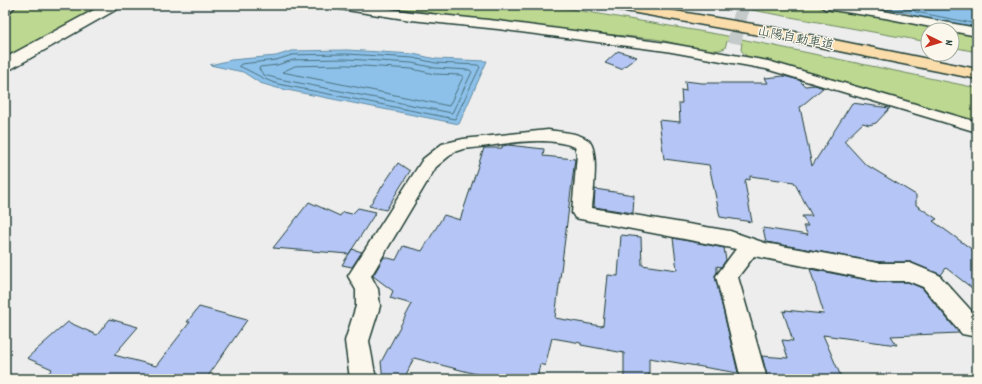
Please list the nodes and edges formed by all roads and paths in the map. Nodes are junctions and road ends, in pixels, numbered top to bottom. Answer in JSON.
{"nodes":[{"id":1,"x":10,"y":5,"type":"edge"},
{"id":2,"x":114,"y":5,"type":"edge"},
{"id":3,"x":340,"y":5,"type":"edge"},
{"id":4,"x":614,"y":5,"type":"edge"},
{"id":5,"x":680,"y":5,"type":"edge"},
{"id":6,"x":826,"y":5,"type":"edge"},
{"id":7,"x":5,"y":10,"type":"edge"},
{"id":8,"x":977,"y":32,"type":"edge"},
{"id":9,"x":734,"y":43,"type":"tunnel mouth"},
{"id":10,"x":920,"y":50,"type":"edge"},
{"id":11,"x":960,"y":58,"type":"edge"},
{"id":12,"x":733,"y":60,"type":"junction"},
{"id":13,"x":977,"y":61,"type":"edge"},
{"id":14,"x":5,"y":65,"type":"edge"},
{"id":15,"x":977,"y":74,"type":"edge"},
{"id":16,"x":977,"y":127,"type":"edge"},
{"id":17,"x":750,"y":246,"type":"junction"},
{"id":18,"x":977,"y":327,"type":"edge"},
{"id":19,"x":363,"y":379,"type":"edge"},
{"id":20,"x":754,"y":379,"type":"edge"}],
"edges":[{"from":1,"to":7,"type":"street"},
{"from":2,"to":14,"type":"main road"},
{"from":3,"to":12,"type":"street"},
{"from":4,"to":15,"type":"highway","name":"山陽自動車道"},
{"from":5,"to":10,"type":"highway","name":"山陽自動車道"},
{"from":6,"to":8,"type":"street"},
{"from":9,"to":12,"type":"street"},
{"from":11,"to":13,"type":"highway"},
{"from":12,"to":16,"type":"street"},
{"from":17,"to":18,"type":"street"},
{"from":17,"to":19,"type":"street"},
{"from":17,"to":20,"type":"street"}]}
